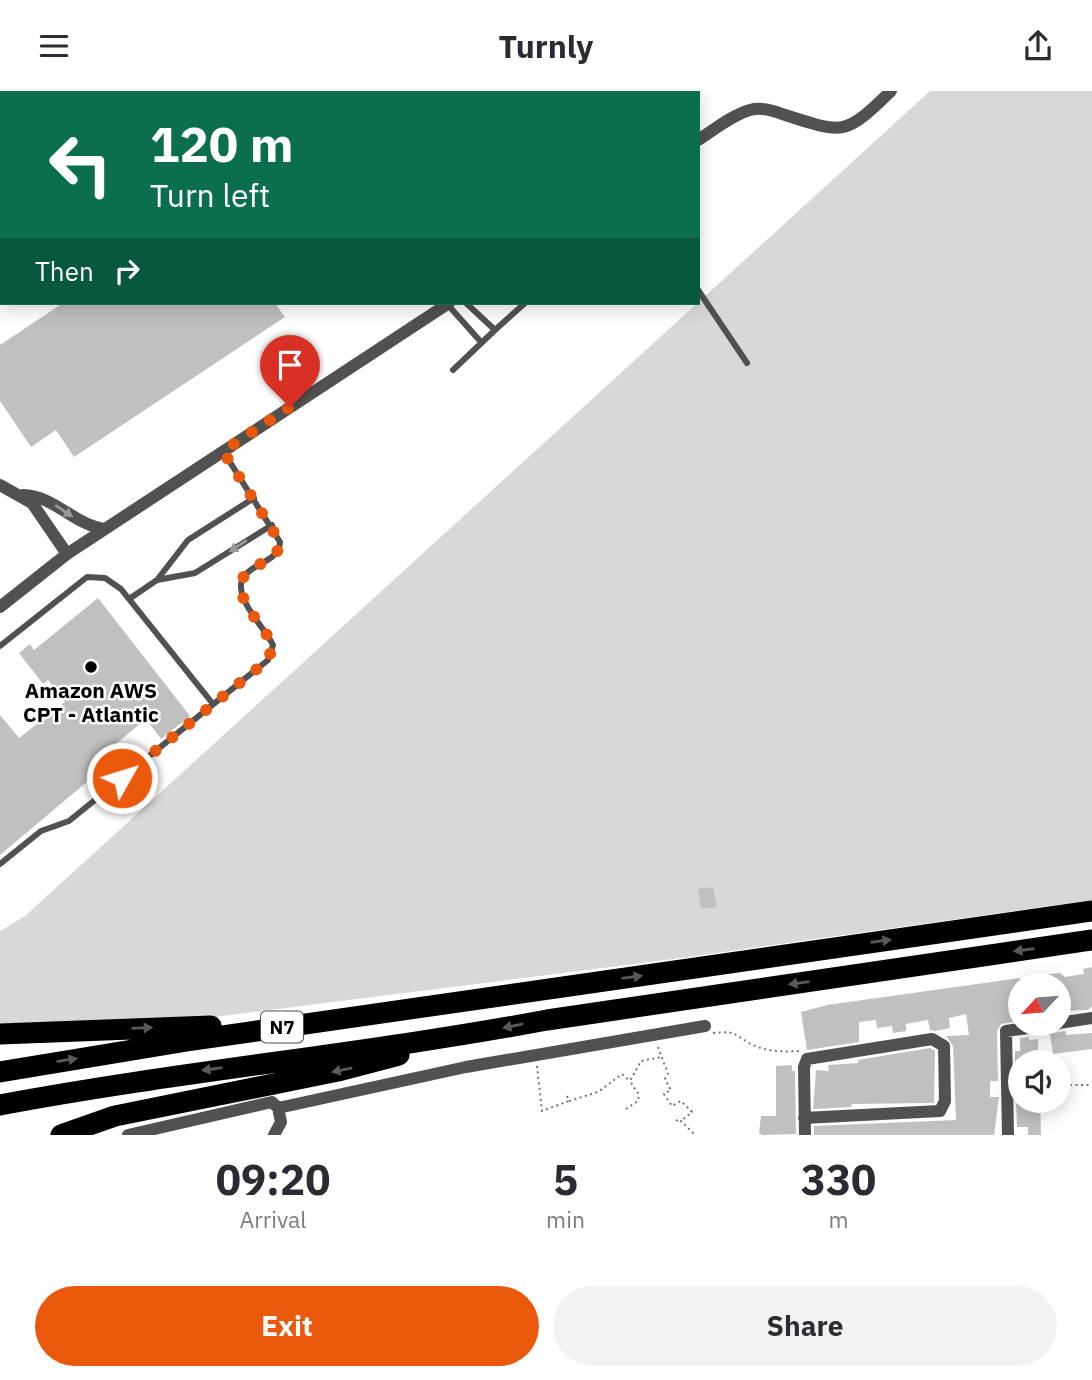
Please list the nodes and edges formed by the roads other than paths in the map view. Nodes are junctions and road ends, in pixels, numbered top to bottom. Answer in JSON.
{"nodes":[{"id":1,"x":891,"y":91,"type":"edge"},
{"id":2,"x":700,"y":139,"type":"edge"},
{"id":3,"x":700,"y":293,"type":"edge"},
{"id":4,"x":445,"y":305,"type":"edge"},
{"id":5,"x":450,"y":305,"type":"edge"},
{"id":6,"x":468,"y":305,"type":"edge"},
{"id":7,"x":523,"y":305,"type":"edge"},
{"id":8,"x":495,"y":330,"type":"junction"},
{"id":9,"x":481,"y":342,"type":"junction"},
{"id":10,"x":747,"y":363,"type":"dead end"},
{"id":11,"x":453,"y":370,"type":"dead end"},
{"id":12,"x":223,"y":451,"type":"junction"},
{"id":13,"x":0,"y":485,"type":"edge"},
{"id":14,"x":22,"y":495,"type":"junction"},
{"id":15,"x":254,"y":498,"type":"junction"},
{"id":16,"x":272,"y":525,"type":"junction"},
{"id":17,"x":105,"y":529,"type":"junction"},
{"id":18,"x":67,"y":554,"type":"junction"},
{"id":19,"x":157,"y":580,"type":"junction"},
{"id":20,"x":129,"y":599,"type":"junction"},
{"id":21,"x":0,"y":607,"type":"edge"},
{"id":22,"x":0,"y":646,"type":"edge"},
{"id":23,"x":213,"y":704,"type":"junction"},
{"id":24,"x":0,"y":864,"type":"edge"},
{"id":25,"x":1092,"y":911,"type":"edge"},
{"id":26,"x":1092,"y":940,"type":"edge"},
{"id":27,"x":564,"y":987,"type":"junction"},
{"id":28,"x":1092,"y":1018,"type":"edge"},
{"id":29,"x":1071,"y":1021,"type":"edge"},
{"id":30,"x":705,"y":1026,"type":"road end"},
{"id":31,"x":1008,"y":1031,"type":"edge"},
{"id":32,"x":478,"y":1033,"type":"junction"},
{"id":33,"x":0,"y":1034,"type":"edge"},
{"id":34,"x":0,"y":1072,"type":"edge"},
{"id":35,"x":0,"y":1105,"type":"edge"},
{"id":36,"x":278,"y":1108,"type":"junction"},
{"id":37,"x":804,"y":1118,"type":"junction"},
{"id":38,"x":61,"y":1135,"type":"edge"},
{"id":39,"x":128,"y":1135,"type":"edge"},
{"id":40,"x":274,"y":1135,"type":"edge"},
{"id":41,"x":805,"y":1135,"type":"edge"},
{"id":42,"x":1008,"y":1135,"type":"edge"}],
"edges":[{"from":1,"to":2,"type":"street"},
{"from":3,"to":10,"type":"lane"},
{"from":4,"to":12,"type":"street"},
{"from":5,"to":9,"type":"lane"},
{"from":6,"to":8,"type":"lane"},
{"from":7,"to":8,"type":"lane"},
{"from":8,"to":9,"type":"lane"},
{"from":9,"to":11,"type":"lane"},
{"from":12,"to":15,"type":"lane"},
{"from":12,"to":17,"type":"street"},
{"from":13,"to":14,"type":"street"},
{"from":14,"to":17,"type":"street","one_way":true},
{"from":14,"to":18,"type":"street"},
{"from":15,"to":16,"type":"lane"},
{"from":15,"to":19,"type":"lane"},
{"from":16,"to":19,"type":"lane","one_way":true},
{"from":16,"to":23,"type":"lane"},
{"from":17,"to":18,"type":"street"},
{"from":18,"to":21,"type":"street"},
{"from":19,"to":20,"type":"lane"},
{"from":20,"to":22,"type":"lane"},
{"from":20,"to":23,"type":"lane"},
{"from":23,"to":24,"type":"lane"},
{"from":27,"to":25,"type":"highway","number":"N7","one_way":true},
{"from":26,"to":32,"type":"highway","number":"N7","one_way":true},
{"from":33,"to":27,"type":"highway","one_way":true},
{"from":34,"to":27,"type":"highway","number":"N7","one_way":true},
{"from":28,"to":29,"type":"street"},
{"from":30,"to":36,"type":"street"},
{"from":31,"to":42,"type":"street"},
{"from":32,"to":35,"type":"highway","number":"N7","one_way":true},
{"from":32,"to":38,"type":"highway","one_way":true},
{"from":36,"to":39,"type":"street"},
{"from":36,"to":40,"type":"street"},
{"from":37,"to":37,"type":"street"},
{"from":37,"to":41,"type":"street"}]}
